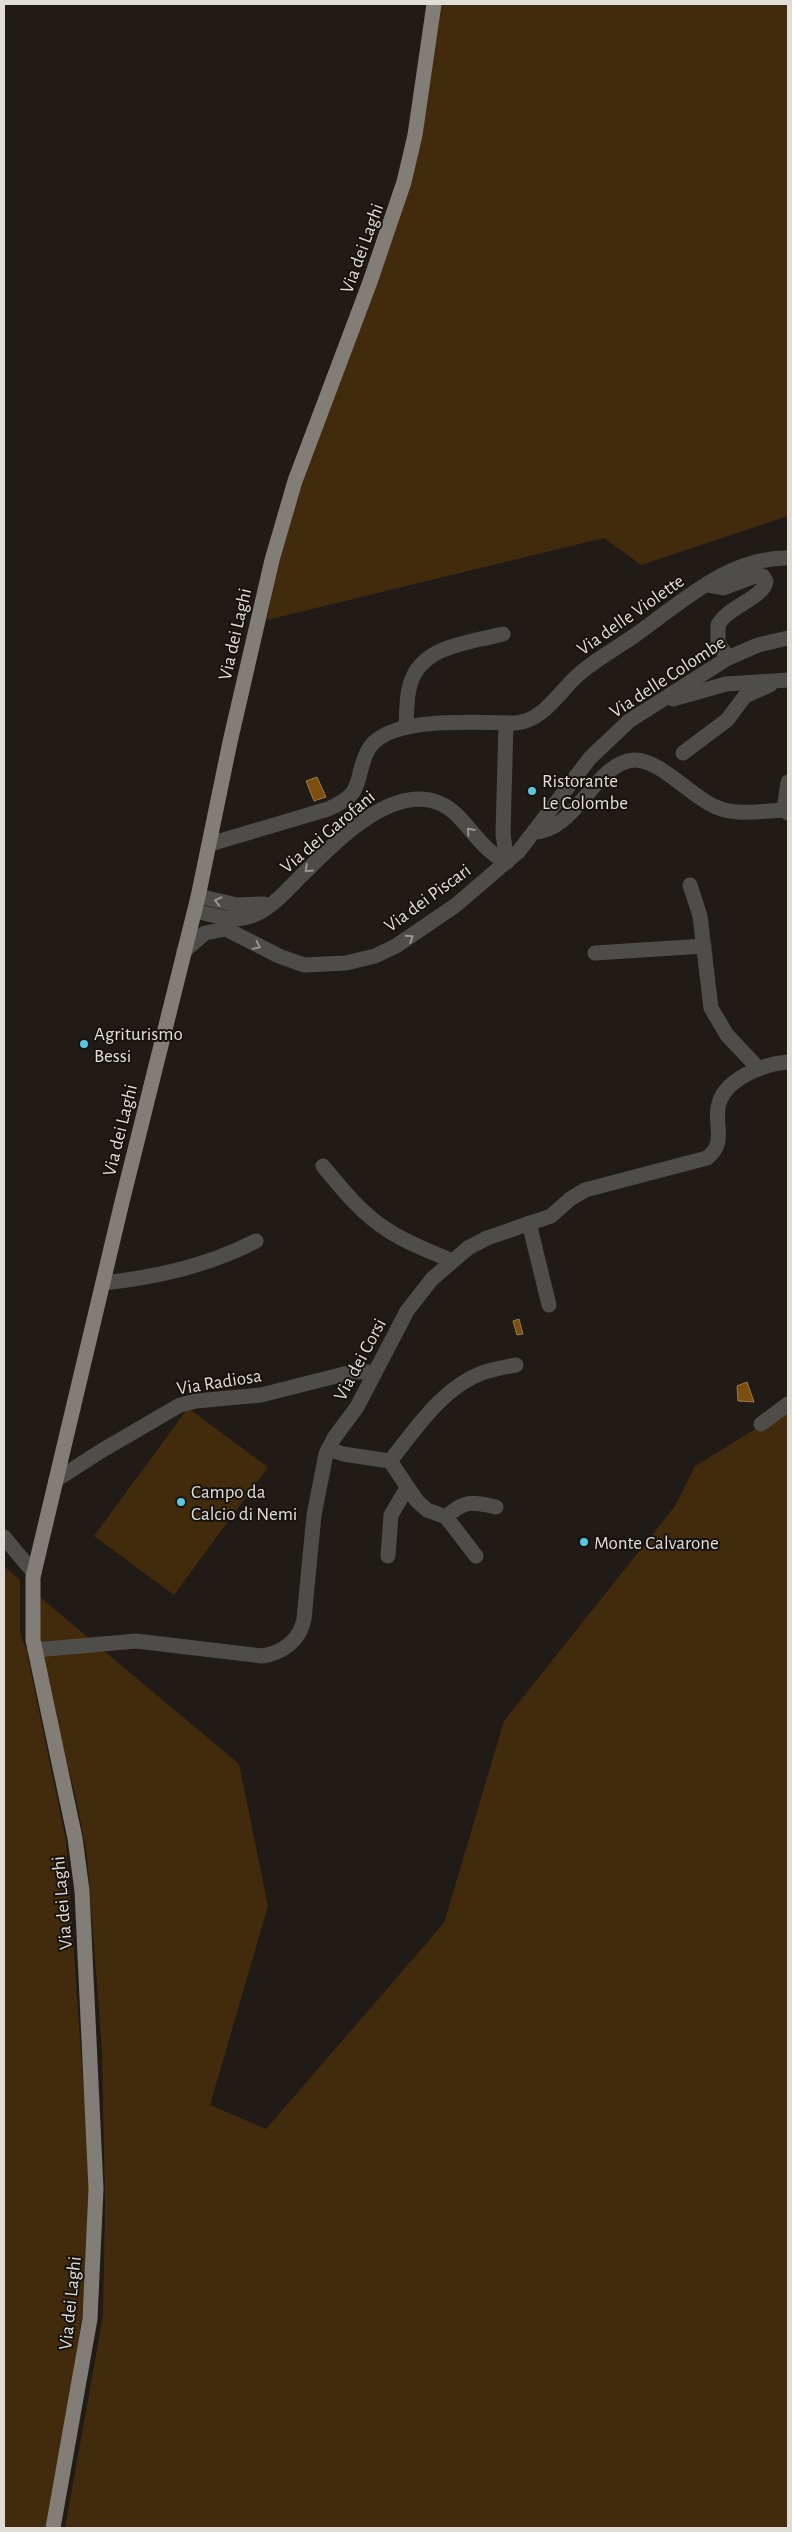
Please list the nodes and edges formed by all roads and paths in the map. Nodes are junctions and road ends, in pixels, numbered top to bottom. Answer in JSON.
{"nodes":[{"id":1,"x":434,"y":4,"type":"edge"},
{"id":2,"x":788,"y":558,"type":"edge"},
{"id":3,"x":707,"y":585,"type":"junction"},
{"id":4,"x":503,"y":634,"type":"dead end"},
{"id":5,"x":788,"y":638,"type":"edge"},
{"id":6,"x":728,"y":658,"type":"junction"},
{"id":7,"x":786,"y":680,"type":"edge"},
{"id":8,"x":726,"y":684,"type":"junction"},
{"id":9,"x":739,"y":704,"type":"junction"},
{"id":10,"x":650,"y":706,"type":"junction"},
{"id":11,"x":506,"y":723,"type":"junction"},
{"id":12,"x":406,"y":727,"type":"junction"},
{"id":13,"x":683,"y":753,"type":"dead end"},
{"id":14,"x":788,"y":782,"type":"edge"},
{"id":15,"x":786,"y":812,"type":"edge"},
{"id":16,"x":534,"y":832,"type":"junction"},
{"id":17,"x":210,"y":844,"type":"junction"},
{"id":18,"x":507,"y":862,"type":"junction"},
{"id":19,"x":690,"y":885,"type":"dead end"},
{"id":20,"x":195,"y":908,"type":"junction"},
{"id":21,"x":226,"y":930,"type":"junction"},
{"id":22,"x":704,"y":946,"type":"junction"},
{"id":23,"x":184,"y":951,"type":"junction"},
{"id":24,"x":595,"y":953,"type":"dead end"},
{"id":25,"x":788,"y":1062,"type":"edge"},
{"id":26,"x":759,"y":1069,"type":"junction"},
{"id":27,"x":323,"y":1166,"type":"dead end"},
{"id":28,"x":529,"y":1222,"type":"junction"},
{"id":29,"x":256,"y":1241,"type":"dead end"},
{"id":30,"x":452,"y":1261,"type":"junction"},
{"id":31,"x":103,"y":1283,"type":"junction"},
{"id":32,"x":549,"y":1305,"type":"dead end"},
{"id":33,"x":516,"y":1365,"type":"dead end"},
{"id":34,"x":375,"y":1372,"type":"junction"},
{"id":35,"x":788,"y":1404,"type":"edge"},
{"id":36,"x":761,"y":1424,"type":"dead end"},
{"id":37,"x":328,"y":1449,"type":"junction"},
{"id":38,"x":390,"y":1461,"type":"junction"},
{"id":39,"x":56,"y":1480,"type":"junction"},
{"id":40,"x":407,"y":1488,"type":"junction"},
{"id":41,"x":496,"y":1506,"type":"dead end"},
{"id":42,"x":446,"y":1517,"type":"junction"},
{"id":43,"x":4,"y":1537,"type":"edge"},
{"id":44,"x":388,"y":1556,"type":"dead end"},
{"id":45,"x":476,"y":1556,"type":"dead end"},
{"id":46,"x":34,"y":1573,"type":"junction"},
{"id":47,"x":35,"y":1650,"type":"junction"},
{"id":48,"x":54,"y":2528,"type":"edge"}],
"edges":[{"from":1,"to":17,"type":"main road","name":"Via dei Laghi"},
{"from":2,"to":3,"type":"street","name":"Via delle Violette"},
{"from":3,"to":6,"type":"street"},
{"from":3,"to":11,"type":"street","name":"Via delle Violette"},
{"from":4,"to":12,"type":"street"},
{"from":5,"to":6,"type":"street","name":"Via delle Colombe"},
{"from":6,"to":10,"type":"street","name":"Via delle Colombe"},
{"from":7,"to":8,"type":"street"},
{"from":7,"to":9,"type":"street"},
{"from":8,"to":9,"type":"street"},
{"from":8,"to":10,"type":"street"},
{"from":9,"to":13,"type":"street"},
{"from":10,"to":16,"type":"street","name":"Via delle Colombe"},
{"from":11,"to":12,"type":"street","name":"Via delle Violette"},
{"from":11,"to":18,"type":"street"},
{"from":12,"to":17,"type":"street","name":"Via delle Violette"},
{"from":14,"to":15,"type":"street"},
{"from":15,"to":16,"type":"street"},
{"from":16,"to":18,"type":"street","name":"Via delle Colombe"},
{"from":17,"to":20,"type":"main road","name":"Via dei Laghi"},
{"from":18,"to":20,"type":"street","name":"Via dei Garofani","one_way":true},
{"from":21,"to":18,"type":"street","name":"Via dei Piscari","one_way":true},
{"from":19,"to":22,"type":"street"},
{"from":20,"to":21,"type":"street","name":"Via dei Piscari"},
{"from":20,"to":23,"type":"main road","name":"Via dei Laghi"},
{"from":21,"to":23,"type":"street"},
{"from":22,"to":24,"type":"street"},
{"from":22,"to":26,"type":"street"},
{"from":23,"to":31,"type":"main road","name":"Via dei Laghi"},
{"from":25,"to":26,"type":"street","name":"Via dei Corsi"},
{"from":26,"to":28,"type":"street","name":"Via dei Corsi"},
{"from":27,"to":30,"type":"street"},
{"from":28,"to":30,"type":"street","name":"Via dei Corsi"},
{"from":28,"to":32,"type":"street"},
{"from":29,"to":31,"type":"street"},
{"from":30,"to":34,"type":"street","name":"Via dei Corsi"},
{"from":31,"to":39,"type":"main road","name":"Via dei Laghi"},
{"from":33,"to":38,"type":"street"},
{"from":34,"to":37,"type":"street","name":"Via dei Corsi"},
{"from":34,"to":39,"type":"street","name":"Via Radiosa"},
{"from":35,"to":36,"type":"street"},
{"from":37,"to":38,"type":"street"},
{"from":37,"to":47,"type":"street","name":"Via dei Corsi"},
{"from":38,"to":40,"type":"street"},
{"from":39,"to":46,"type":"main road","name":"Via dei Laghi"},
{"from":40,"to":42,"type":"street"},
{"from":40,"to":44,"type":"street"},
{"from":41,"to":42,"type":"street"},
{"from":42,"to":45,"type":"street"},
{"from":43,"to":46,"type":"street"},
{"from":46,"to":47,"type":"main road","name":"Via dei Laghi"},
{"from":47,"to":48,"type":"main road","name":"Via dei Laghi"}]}
